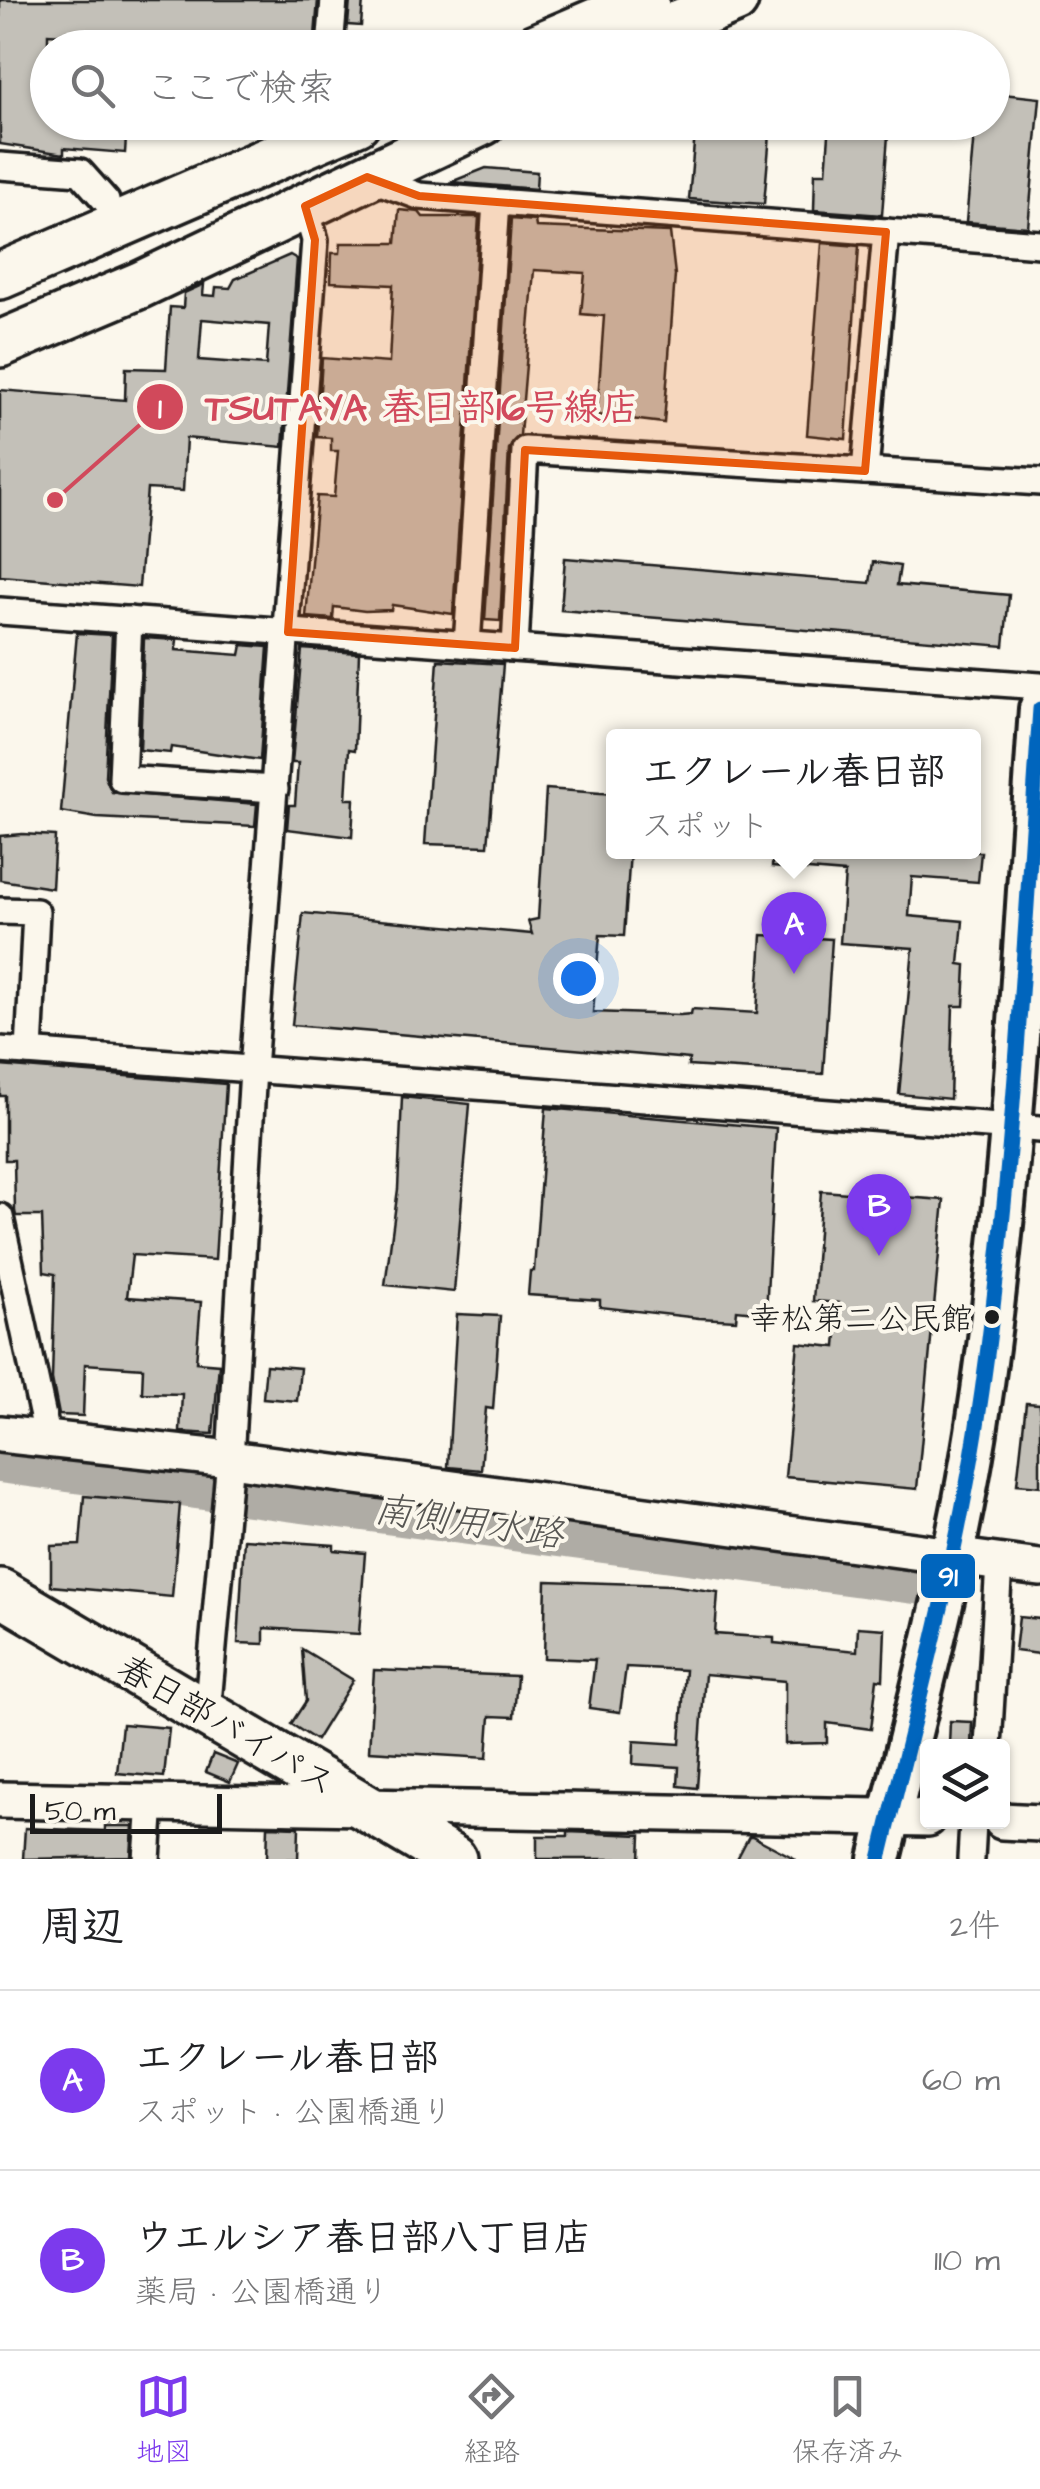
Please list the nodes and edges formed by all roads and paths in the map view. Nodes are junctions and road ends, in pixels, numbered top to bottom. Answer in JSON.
{"nodes":[{"id":1,"x":334,"y":0,"type":"edge"},
{"id":2,"x":735,"y":0,"type":"edge"},
{"id":3,"x":332,"y":30,"type":"edge"},
{"id":4,"x":642,"y":30,"type":"edge"},
{"id":5,"x":303,"y":140,"type":"edge"},
{"id":6,"x":315,"y":140,"type":"edge"},
{"id":7,"x":399,"y":140,"type":"edge"},
{"id":8,"x":446,"y":140,"type":"edge"},
{"id":9,"x":0,"y":166,"type":"edge"},
{"id":10,"x":368,"y":178,"type":"junction"},
{"id":11,"x":106,"y":201,"type":"junction"},
{"id":12,"x":496,"y":202,"type":"junction"},
{"id":13,"x":305,"y":206,"type":"junction"},
{"id":14,"x":886,"y":232,"type":"junction"},
{"id":15,"x":1040,"y":244,"type":"edge"},
{"id":16,"x":0,"y":246,"type":"edge"},
{"id":17,"x":0,"y":276,"type":"edge"},
{"id":18,"x":0,"y":313,"type":"edge"},
{"id":19,"x":0,"y":344,"type":"edge"},
{"id":20,"x":865,"y":471,"type":"junction"},
{"id":21,"x":1040,"y":482,"type":"edge"},
{"id":22,"x":0,"y":611,"type":"edge"},
{"id":23,"x":129,"y":620,"type":"junction"},
{"id":24,"x":288,"y":632,"type":"junction"},
{"id":25,"x":468,"y":645,"type":"junction"},
{"id":26,"x":515,"y":648,"type":"junction"},
{"id":27,"x":1040,"y":686,"type":"edge"},
{"id":28,"x":1040,"y":709,"type":"edge"},
{"id":29,"x":275,"y":789,"type":"junction"},
{"id":30,"x":0,"y":911,"type":"edge"},
{"id":31,"x":0,"y":1050,"type":"edge"},
{"id":32,"x":29,"y":1052,"type":"junction"},
{"id":33,"x":254,"y":1069,"type":"junction"},
{"id":34,"x":1025,"y":1128,"type":"edge"},
{"id":35,"x":0,"y":1216,"type":"edge"},
{"id":36,"x":0,"y":1434,"type":"edge"},
{"id":37,"x":48,"y":1440,"type":"junction"},
{"id":38,"x":229,"y":1468,"type":"junction"},
{"id":39,"x":952,"y":1558,"type":"junction"},
{"id":40,"x":1000,"y":1564,"type":"junction"},
{"id":41,"x":1040,"y":1568,"type":"edge"},
{"id":42,"x":0,"y":1592,"type":"edge"},
{"id":43,"x":206,"y":1714,"type":"junction"},
{"id":44,"x":988,"y":1739,"type":"edge"},
{"id":45,"x":0,"y":1800,"type":"edge"},
{"id":46,"x":151,"y":1802,"type":"junction"},
{"id":47,"x":362,"y":1804,"type":"junction"},
{"id":48,"x":909,"y":1817,"type":"edge"},
{"id":49,"x":1010,"y":1821,"type":"edge"},
{"id":50,"x":1040,"y":1823,"type":"edge"},
{"id":51,"x":973,"y":1829,"type":"edge"},
{"id":52,"x":148,"y":1859,"type":"edge"},
{"id":53,"x":454,"y":1859,"type":"edge"},
{"id":54,"x":880,"y":1859,"type":"edge"},
{"id":55,"x":971,"y":1859,"type":"edge"}],
"edges":[{"from":1,"to":3,"type":"street"},
{"from":2,"to":4,"type":"highway"},
{"from":5,"to":11,"type":"highway"},
{"from":6,"to":17,"type":"highway"},
{"from":7,"to":18,"type":"highway"},
{"from":8,"to":10,"type":"highway"},
{"from":9,"to":11,"type":"street"},
{"from":10,"to":12,"type":"street"},
{"from":10,"to":13,"type":"highway"},
{"from":11,"to":16,"type":"highway"},
{"from":12,"to":14,"type":"street"},
{"from":12,"to":25,"type":"street"},
{"from":13,"to":19,"type":"highway"},
{"from":13,"to":24,"type":"street"},
{"from":14,"to":15,"type":"street"},
{"from":14,"to":20,"type":"street"},
{"from":20,"to":21,"type":"street"},
{"from":20,"to":26,"type":"street"},
{"from":22,"to":23,"type":"street"},
{"from":23,"to":24,"type":"street"},
{"from":23,"to":29,"type":"street"},
{"from":24,"to":25,"type":"street"},
{"from":24,"to":29,"type":"street"},
{"from":25,"to":26,"type":"street"},
{"from":26,"to":27,"type":"street"},
{"from":28,"to":34,"type":"main road"},
{"from":29,"to":33,"type":"street"},
{"from":30,"to":32,"type":"street"},
{"from":31,"to":32,"type":"street"},
{"from":32,"to":33,"type":"street"},
{"from":33,"to":34,"type":"street"},
{"from":33,"to":38,"type":"street"},
{"from":34,"to":39,"type":"main road"},
{"from":35,"to":37,"type":"street"},
{"from":36,"to":37,"type":"street"},
{"from":37,"to":38,"type":"street"},
{"from":38,"to":39,"type":"street"},
{"from":38,"to":43,"type":"street"},
{"from":39,"to":40,"type":"street"},
{"from":39,"to":48,"type":"main road"},
{"from":40,"to":41,"type":"street"},
{"from":40,"to":44,"type":"street"},
{"from":42,"to":43,"type":"highway","name":"春日部バイパス"},
{"from":43,"to":47,"type":"highway","name":"春日部バイパス"},
{"from":45,"to":46,"type":"street"},
{"from":46,"to":47,"type":"street"},
{"from":46,"to":52,"type":"street"},
{"from":47,"to":48,"type":"street"},
{"from":47,"to":53,"type":"highway","name":"春日部バイパス"},
{"from":48,"to":54,"type":"main road"},
{"from":49,"to":50,"type":"street"},
{"from":51,"to":55,"type":"street"}]}
